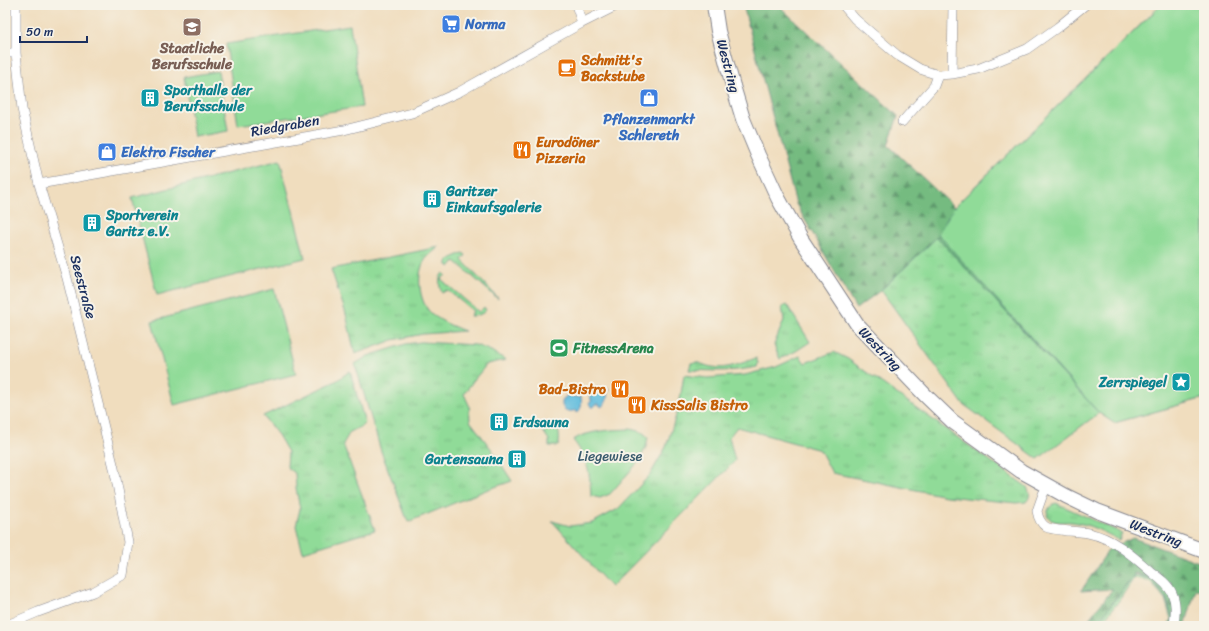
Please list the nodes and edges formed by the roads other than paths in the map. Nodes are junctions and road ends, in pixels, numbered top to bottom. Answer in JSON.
{"nodes":[{"id":1,"x":16,"y":5,"type":"edge"},
{"id":2,"x":576,"y":5,"type":"edge"},
{"id":3,"x":618,"y":5,"type":"edge"},
{"id":4,"x":714,"y":5,"type":"edge"},
{"id":5,"x":843,"y":5,"type":"edge"},
{"id":6,"x":953,"y":5,"type":"edge"},
{"id":7,"x":1085,"y":5,"type":"edge"},
{"id":8,"x":582,"y":23,"type":"junction"},
{"id":9,"x":5,"y":53,"type":"edge"},
{"id":10,"x":16,"y":53,"type":"junction"},
{"id":11,"x":952,"y":74,"type":"junction"},
{"id":12,"x":938,"y":75,"type":"junction"},
{"id":13,"x":902,"y":122,"type":"dead end"},
{"id":14,"x":39,"y":184,"type":"junction"},
{"id":15,"x":1048,"y":486,"type":"junction"},
{"id":16,"x":1204,"y":551,"type":"edge"},
{"id":17,"x":5,"y":626,"type":"edge"},
{"id":18,"x":1174,"y":626,"type":"edge"}],
"edges":[{"from":1,"to":10,"type":"street","name":"Seestraße"},
{"from":2,"to":8,"type":"street"},
{"from":3,"to":8,"type":"street","name":"Riedgraben"},
{"from":4,"to":15,"type":"main road","name":"Westring"},
{"from":5,"to":12,"type":"street"},
{"from":6,"to":11,"type":"street"},
{"from":7,"to":11,"type":"street"},
{"from":8,"to":14,"type":"street","name":"Riedgraben"},
{"from":9,"to":10,"type":"street"},
{"from":10,"to":14,"type":"street","name":"Seestraße"},
{"from":11,"to":12,"type":"street"},
{"from":12,"to":13,"type":"street"},
{"from":14,"to":17,"type":"street","name":"Seestraße"},
{"from":15,"to":16,"type":"main road","name":"Westring"},
{"from":15,"to":18,"type":"street"}]}
